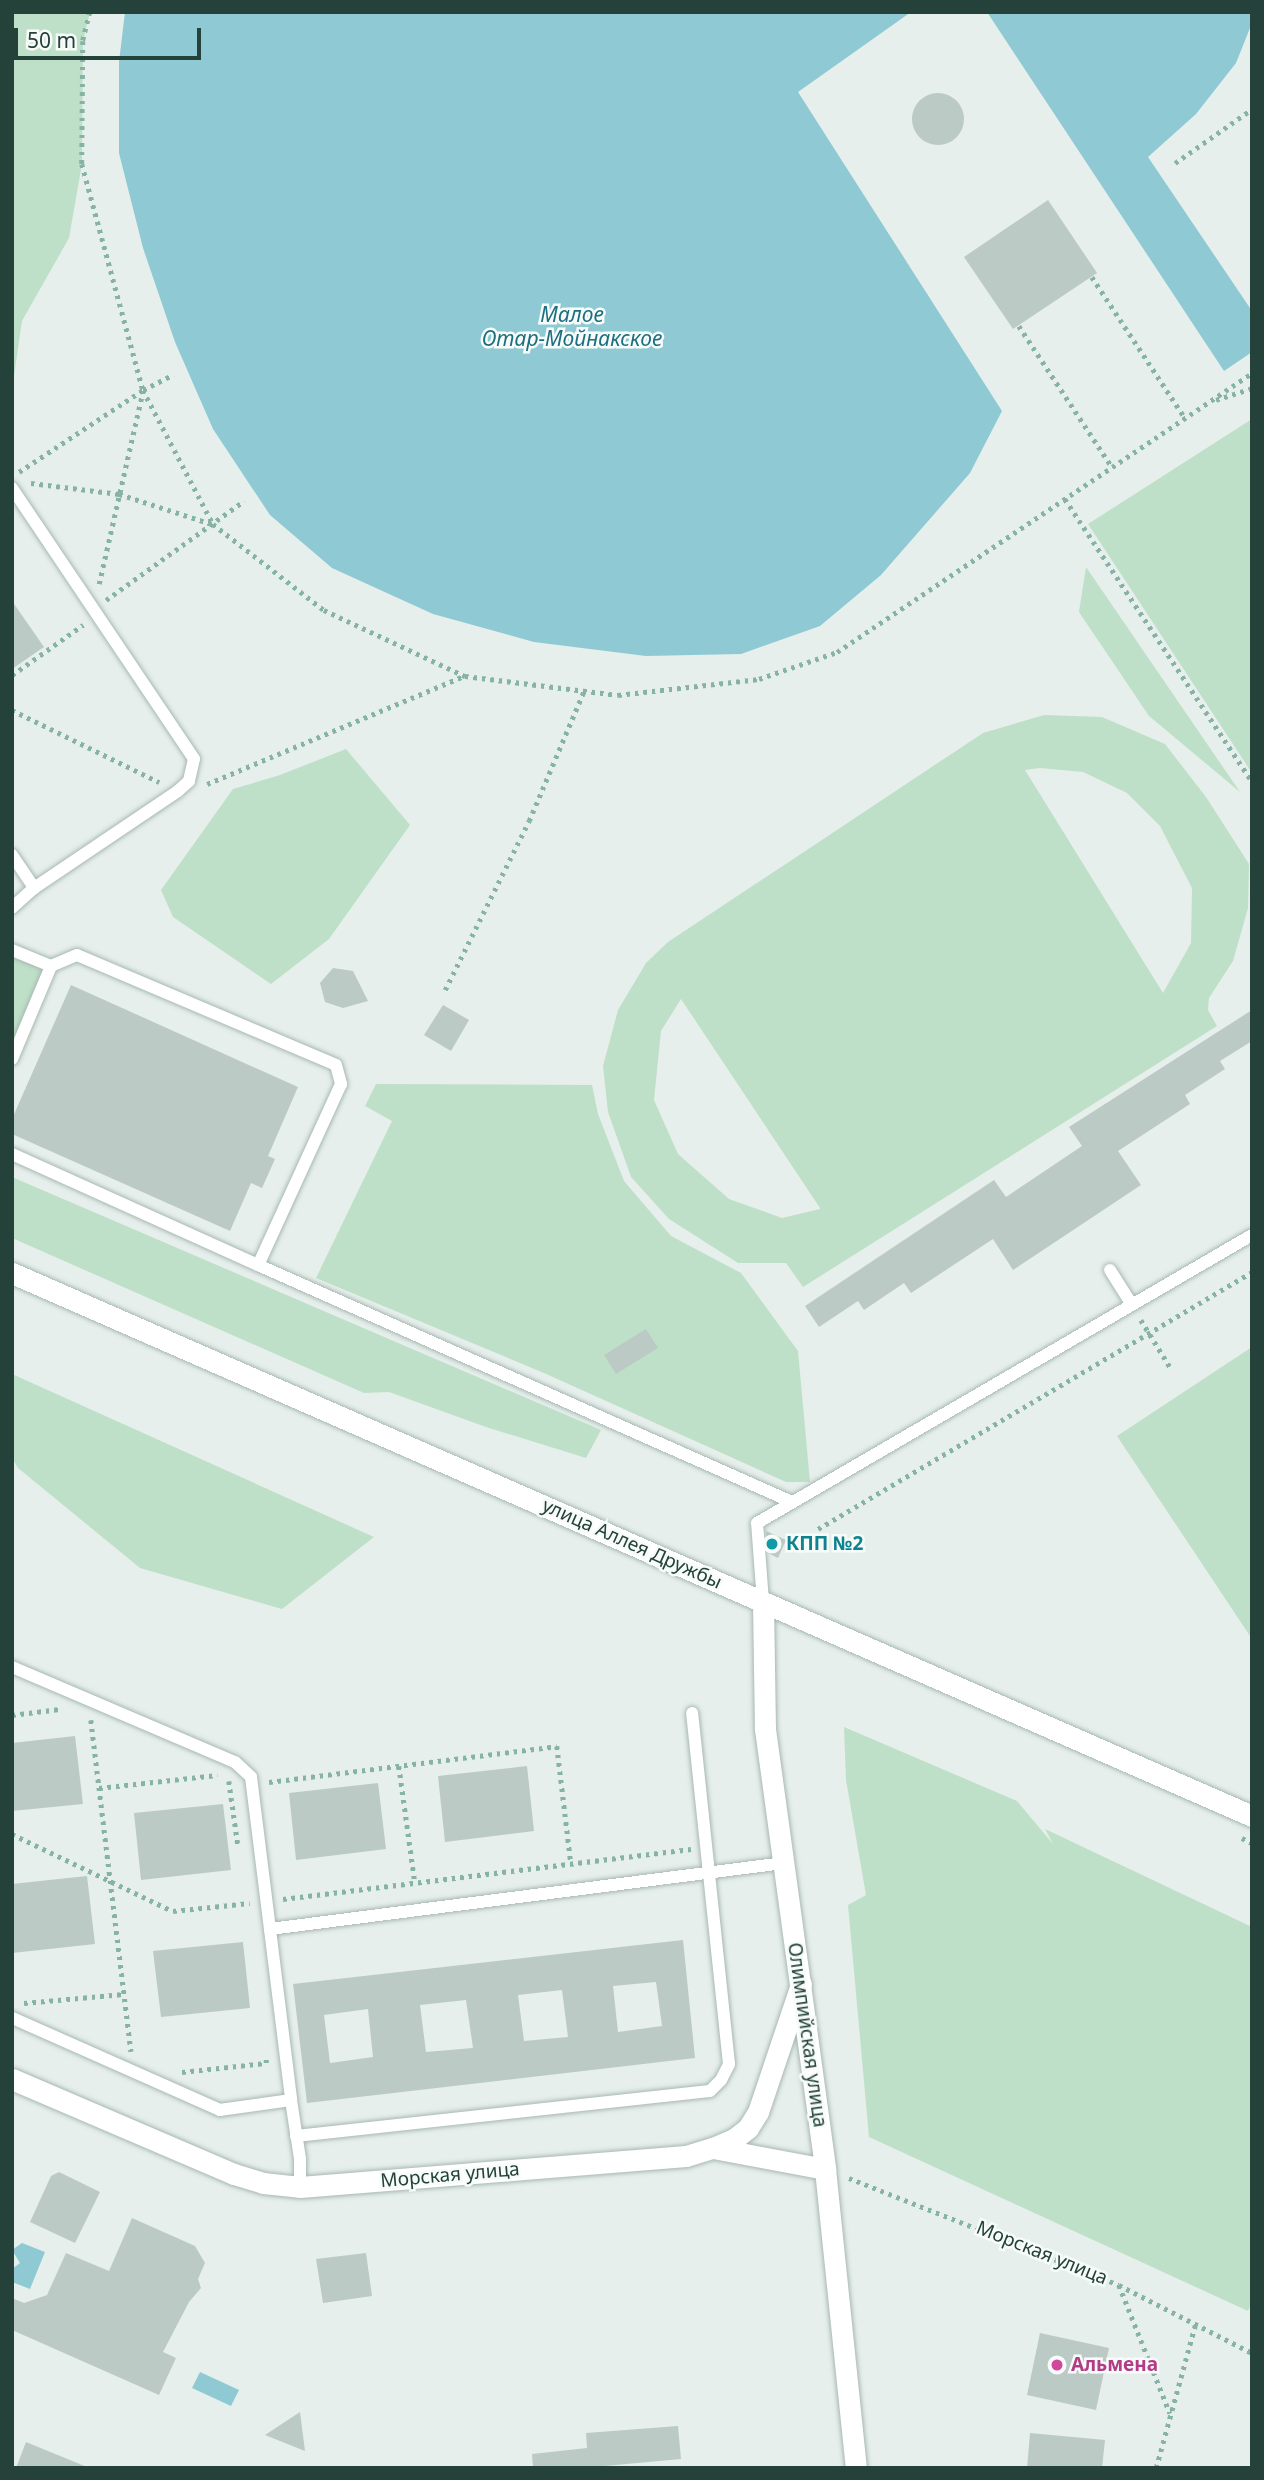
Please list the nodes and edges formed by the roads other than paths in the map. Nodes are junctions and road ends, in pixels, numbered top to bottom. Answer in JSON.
{"nodes":[{"id":1,"x":12,"y":488,"type":"edge"},
{"id":2,"x":12,"y":855,"type":"edge"},
{"id":3,"x":34,"y":888,"type":"junction"},
{"id":4,"x":12,"y":908,"type":"edge"},
{"id":5,"x":12,"y":950,"type":"edge"},
{"id":6,"x":51,"y":966,"type":"junction"},
{"id":7,"x":12,"y":1059,"type":"edge"},
{"id":8,"x":12,"y":1154,"type":"edge"},
{"id":9,"x":1252,"y":1235,"type":"edge"},
{"id":10,"x":258,"y":1265,"type":"junction"},
{"id":11,"x":1110,"y":1270,"type":"dead end"},
{"id":12,"x":12,"y":1273,"type":"edge"},
{"id":13,"x":1132,"y":1305,"type":"junction"},
{"id":14,"x":792,"y":1502,"type":"junction"},
{"id":15,"x":763,"y":1602,"type":"junction"},
{"id":16,"x":12,"y":1667,"type":"edge"},
{"id":17,"x":692,"y":1713,"type":"dead end"},
{"id":18,"x":1252,"y":1816,"type":"edge"},
{"id":19,"x":784,"y":1864,"type":"junction"},
{"id":20,"x":709,"y":1875,"type":"junction"},
{"id":21,"x":270,"y":1930,"type":"junction"},
{"id":22,"x":801,"y":1984,"type":"junction"},
{"id":23,"x":12,"y":2018,"type":"edge"},
{"id":24,"x":12,"y":2079,"type":"edge"},
{"id":25,"x":291,"y":2100,"type":"junction"},
{"id":26,"x":296,"y":2136,"type":"junction"},
{"id":27,"x":713,"y":2148,"type":"junction"},
{"id":28,"x":825,"y":2169,"type":"junction"},
{"id":29,"x":300,"y":2187,"type":"junction"},
{"id":30,"x":856,"y":2468,"type":"edge"}],
"edges":[{"from":1,"to":3,"type":"lane"},
{"from":2,"to":3,"type":"lane"},
{"from":3,"to":4,"type":"lane"},
{"from":5,"to":6,"type":"lane"},
{"from":6,"to":7,"type":"lane"},
{"from":6,"to":10,"type":"lane"},
{"from":8,"to":10,"type":"lane"},
{"from":9,"to":13,"type":"lane"},
{"from":10,"to":14,"type":"lane"},
{"from":11,"to":13,"type":"lane"},
{"from":12,"to":15,"type":"street","name":"улица Аллея Дружбы"},
{"from":13,"to":14,"type":"lane"},
{"from":14,"to":15,"type":"lane"},
{"from":15,"to":18,"type":"street","name":"улица Аллея Дружбы"},
{"from":15,"to":19,"type":"street","name":"Олимпийская улица"},
{"from":16,"to":21,"type":"lane"},
{"from":17,"to":20,"type":"lane"},
{"from":19,"to":20,"type":"lane"},
{"from":19,"to":22,"type":"street","name":"Олимпийская улица"},
{"from":20,"to":21,"type":"lane"},
{"from":20,"to":26,"type":"lane"},
{"from":21,"to":25,"type":"lane"},
{"from":22,"to":27,"type":"street","name":"Морская улица"},
{"from":22,"to":28,"type":"street","name":"Олимпийская улица"},
{"from":23,"to":25,"type":"lane"},
{"from":24,"to":29,"type":"street","name":"Морская улица"},
{"from":25,"to":26,"type":"lane"},
{"from":26,"to":29,"type":"lane"},
{"from":27,"to":28,"type":"street"},
{"from":27,"to":29,"type":"street","name":"Морская улица"},
{"from":28,"to":30,"type":"street","name":"Олимпийская улица"}]}
